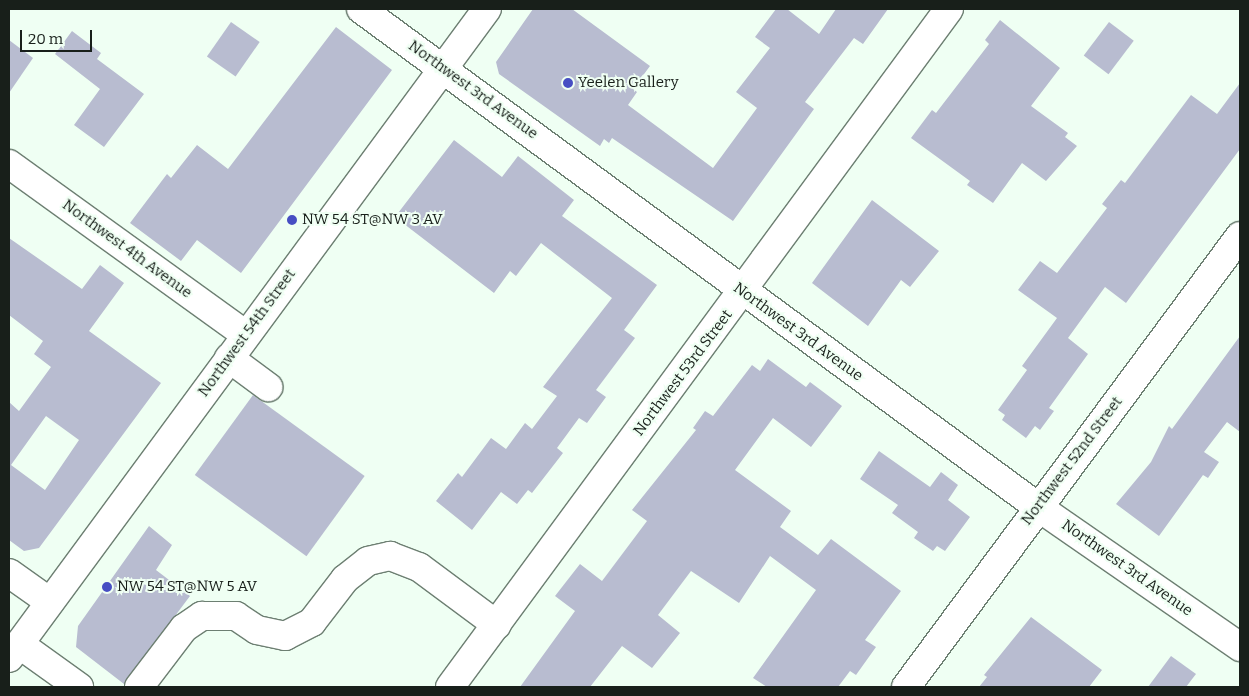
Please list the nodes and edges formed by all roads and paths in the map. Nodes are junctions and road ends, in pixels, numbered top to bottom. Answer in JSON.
{"nodes":[{"id":1,"x":361,"y":9,"type":"edge"},
{"id":2,"x":487,"y":9,"type":"edge"},
{"id":3,"x":949,"y":9,"type":"edge"},
{"id":4,"x":443,"y":67,"type":"junction"},
{"id":5,"x":9,"y":164,"type":"edge"},
{"id":6,"x":1240,"y":236,"type":"edge"},
{"id":7,"x":743,"y":292,"type":"junction"},
{"id":8,"x":246,"y":335,"type":"junction"},
{"id":9,"x":229,"y":358,"type":"junction"},
{"id":10,"x":268,"y":387,"type":"dead end"},
{"id":11,"x":1038,"y":507,"type":"junction"},
{"id":12,"x":9,"y":572,"type":"edge"},
{"id":13,"x":50,"y":602,"type":"junction"},
{"id":14,"x":496,"y":625,"type":"junction"},
{"id":15,"x":1240,"y":647,"type":"edge"},
{"id":16,"x":14,"y":651,"type":"edge"},
{"id":17,"x":79,"y":687,"type":"edge"},
{"id":18,"x":139,"y":687,"type":"edge"},
{"id":19,"x":450,"y":687,"type":"edge"},
{"id":20,"x":906,"y":687,"type":"edge"}],
"edges":[{"from":1,"to":4,"type":"street","name":"Northwest 3rd Avenue"},
{"from":2,"to":4,"type":"street","name":"Northwest 54th Street"},
{"from":3,"to":7,"type":"street","name":"Northwest 53rd Street"},
{"from":4,"to":7,"type":"street","name":"Northwest 3rd Avenue"},
{"from":4,"to":8,"type":"street","name":"Northwest 54th Street"},
{"from":5,"to":8,"type":"street","name":"Northwest 4th Avenue"},
{"from":6,"to":11,"type":"street","name":"Northwest 52nd Street"},
{"from":7,"to":11,"type":"street","name":"Northwest 3rd Avenue"},
{"from":7,"to":14,"type":"street","name":"Northwest 53rd Street"},
{"from":8,"to":9,"type":"street","name":"Northwest 54th Street"},
{"from":9,"to":10,"type":"street"},
{"from":9,"to":13,"type":"street","name":"Northwest 54th Street"},
{"from":11,"to":15,"type":"street","name":"Northwest 3rd Avenue"},
{"from":11,"to":20,"type":"street","name":"Northwest 52nd Street"},
{"from":12,"to":13,"type":"street"},
{"from":13,"to":16,"type":"street","name":"Northwest 54th Street"},
{"from":14,"to":18,"type":"street"},
{"from":14,"to":19,"type":"street","name":"Northwest 53rd Street"},
{"from":16,"to":17,"type":"street"}]}
